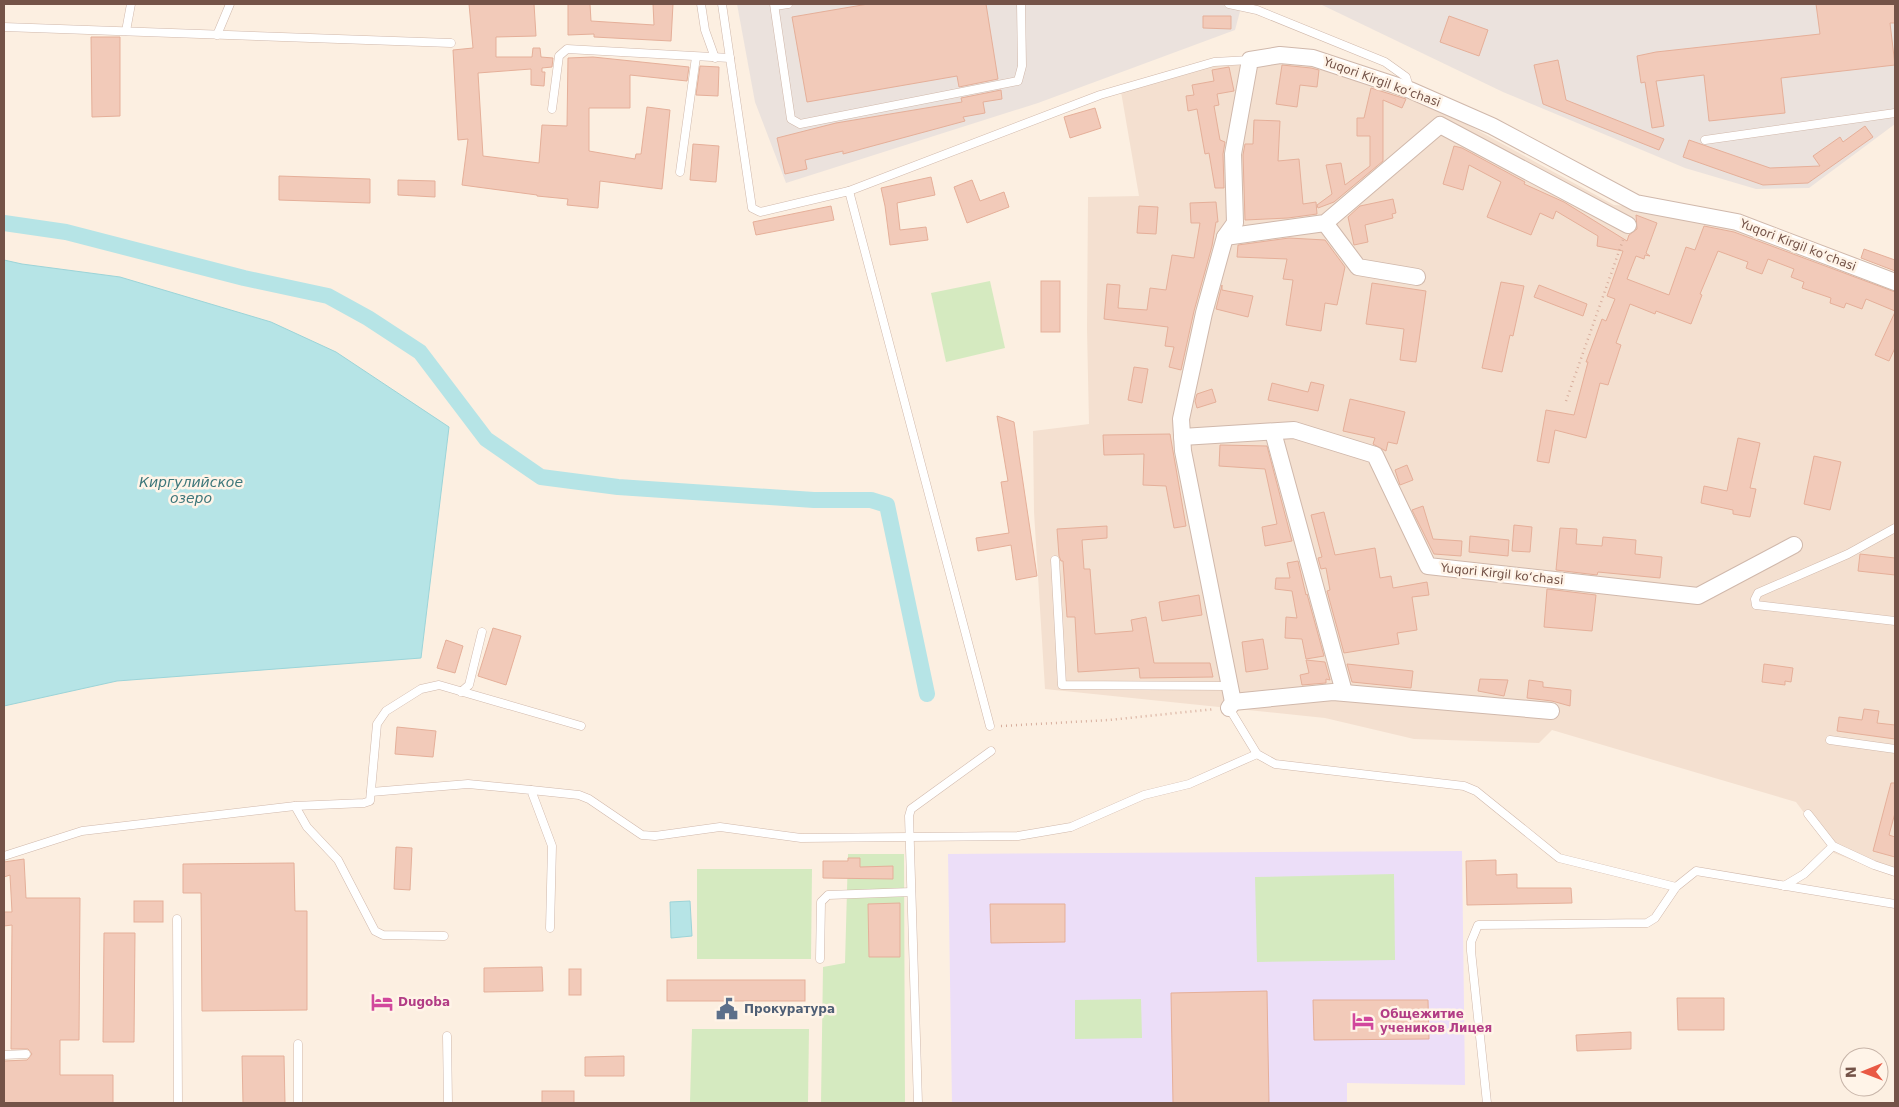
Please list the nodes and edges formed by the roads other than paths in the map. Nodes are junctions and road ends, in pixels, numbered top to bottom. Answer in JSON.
{"nodes":[{"id":1,"x":130,"y":4,"type":"edge"},
{"id":2,"x":230,"y":4,"type":"edge"},
{"id":3,"x":701,"y":4,"type":"edge"},
{"id":4,"x":722,"y":4,"type":"edge"},
{"id":5,"x":788,"y":4,"type":"edge"},
{"id":6,"x":1021,"y":4,"type":"edge"},
{"id":7,"x":1229,"y":4,"type":"edge"},
{"id":8,"x":774,"y":5,"type":"edge"},
{"id":9,"x":4,"y":27,"type":"edge"},
{"id":10,"x":126,"y":32,"type":"junction"},
{"id":11,"x":217,"y":35,"type":"junction"},
{"id":12,"x":451,"y":43,"type":"dead end"},
{"id":13,"x":696,"y":57,"type":"junction"},
{"id":14,"x":715,"y":58,"type":"junction"},
{"id":15,"x":730,"y":58,"type":"junction"},
{"id":16,"x":1250,"y":60,"type":"junction"},
{"id":17,"x":1410,"y":90,"type":"junction"},
{"id":18,"x":552,"y":109,"type":"dead end"},
{"id":19,"x":1895,"y":113,"type":"edge"},
{"id":20,"x":1705,"y":140,"type":"dead end"},
{"id":21,"x":680,"y":172,"type":"dead end"},
{"id":22,"x":849,"y":191,"type":"junction"},
{"id":23,"x":1325,"y":223,"type":"junction"},
{"id":24,"x":1628,"y":225,"type":"road end"},
{"id":25,"x":1225,"y":237,"type":"junction"},
{"id":26,"x":1417,"y":277,"type":"dead end"},
{"id":27,"x":1895,"y":282,"type":"edge"},
{"id":28,"x":1273,"y":432,"type":"junction"},
{"id":29,"x":1182,"y":437,"type":"junction"},
{"id":30,"x":1895,"y":528,"type":"edge"},
{"id":31,"x":1794,"y":546,"type":"dead end"},
{"id":32,"x":1055,"y":560,"type":"dead end"},
{"id":33,"x":1895,"y":621,"type":"edge"},
{"id":34,"x":482,"y":632,"type":"dead end"},
{"id":35,"x":1229,"y":686,"type":"junction"},
{"id":36,"x":461,"y":692,"type":"junction"},
{"id":37,"x":1344,"y":692,"type":"junction"},
{"id":38,"x":1231,"y":705,"type":"junction"},
{"id":39,"x":1551,"y":711,"type":"dead end"},
{"id":40,"x":580,"y":726,"type":"dead end"},
{"id":41,"x":990,"y":726,"type":"road end"},
{"id":42,"x":1830,"y":740,"type":"dead end"},
{"id":43,"x":1895,"y":748,"type":"edge"},
{"id":44,"x":991,"y":751,"type":"dead end"},
{"id":45,"x":1257,"y":754,"type":"junction"},
{"id":46,"x":531,"y":790,"type":"junction"},
{"id":47,"x":371,"y":792,"type":"junction"},
{"id":48,"x":295,"y":806,"type":"junction"},
{"id":49,"x":1808,"y":814,"type":"dead end"},
{"id":50,"x":910,"y":838,"type":"junction"},
{"id":51,"x":1833,"y":846,"type":"junction"},
{"id":52,"x":4,"y":856,"type":"edge"},
{"id":53,"x":1895,"y":872,"type":"edge"},
{"id":54,"x":1784,"y":886,"type":"junction"},
{"id":55,"x":1676,"y":887,"type":"junction"},
{"id":56,"x":911,"y":892,"type":"junction"},
{"id":57,"x":1895,"y":904,"type":"edge"},
{"id":58,"x":177,"y":919,"type":"dead end"},
{"id":59,"x":550,"y":928,"type":"dead end"},
{"id":60,"x":444,"y":936,"type":"dead end"},
{"id":61,"x":820,"y":959,"type":"dead end"},
{"id":62,"x":448,"y":1036,"type":"dead end"},
{"id":63,"x":298,"y":1044,"type":"dead end"},
{"id":64,"x":26,"y":1054,"type":"dead end"},
{"id":65,"x":4,"y":1055,"type":"edge"},
{"id":66,"x":178,"y":1103,"type":"edge"},
{"id":67,"x":298,"y":1103,"type":"edge"},
{"id":68,"x":448,"y":1103,"type":"edge"},
{"id":69,"x":918,"y":1103,"type":"edge"},
{"id":70,"x":1487,"y":1103,"type":"edge"}],
"edges":[{"from":1,"to":10,"type":"lane"},
{"from":2,"to":11,"type":"lane"},
{"from":3,"to":14,"type":"lane"},
{"from":4,"to":15,"type":"lane"},
{"from":5,"to":8,"type":"lane"},
{"from":6,"to":8,"type":"lane"},
{"from":7,"to":17,"type":"lane"},
{"from":9,"to":10,"type":"lane"},
{"from":10,"to":11,"type":"lane"},
{"from":11,"to":12,"type":"lane"},
{"from":13,"to":14,"type":"lane"},
{"from":13,"to":18,"type":"lane"},
{"from":13,"to":21,"type":"lane"},
{"from":14,"to":15,"type":"lane"},
{"from":15,"to":22,"type":"lane"},
{"from":16,"to":17,"type":"street","name":"Yuqori Kirgil koʻchasi"},
{"from":16,"to":22,"type":"lane"},
{"from":16,"to":25,"type":"street"},
{"from":17,"to":27,"type":"street","name":"Yuqori Kirgil koʻchasi"},
{"from":19,"to":20,"type":"lane"},
{"from":22,"to":41,"type":"lane"},
{"from":23,"to":24,"type":"street"},
{"from":23,"to":25,"type":"street"},
{"from":23,"to":26,"type":"street"},
{"from":25,"to":29,"type":"street"},
{"from":28,"to":29,"type":"street","name":"Yuqori Kirgil koʻchasi"},
{"from":28,"to":31,"type":"street","name":"Yuqori Kirgil koʻchasi"},
{"from":28,"to":37,"type":"street"},
{"from":29,"to":35,"type":"street"},
{"from":30,"to":33,"type":"lane"},
{"from":32,"to":35,"type":"lane"},
{"from":34,"to":36,"type":"lane"},
{"from":35,"to":38,"type":"street"},
{"from":36,"to":40,"type":"lane"},
{"from":36,"to":47,"type":"lane"},
{"from":37,"to":38,"type":"street"},
{"from":37,"to":39,"type":"street"},
{"from":38,"to":45,"type":"lane"},
{"from":42,"to":43,"type":"lane"},
{"from":44,"to":50,"type":"lane"},
{"from":45,"to":50,"type":"lane"},
{"from":45,"to":55,"type":"lane"},
{"from":46,"to":47,"type":"lane"},
{"from":46,"to":50,"type":"lane"},
{"from":46,"to":59,"type":"lane"},
{"from":47,"to":48,"type":"lane"},
{"from":48,"to":52,"type":"lane"},
{"from":48,"to":60,"type":"lane"},
{"from":49,"to":51,"type":"lane"},
{"from":50,"to":56,"type":"lane"},
{"from":51,"to":53,"type":"lane"},
{"from":51,"to":54,"type":"lane"},
{"from":54,"to":55,"type":"lane"},
{"from":54,"to":57,"type":"lane"},
{"from":55,"to":70,"type":"lane"},
{"from":56,"to":61,"type":"lane"},
{"from":56,"to":69,"type":"lane"},
{"from":58,"to":66,"type":"lane"},
{"from":62,"to":68,"type":"lane"},
{"from":63,"to":67,"type":"lane"},
{"from":64,"to":65,"type":"lane"}]}
